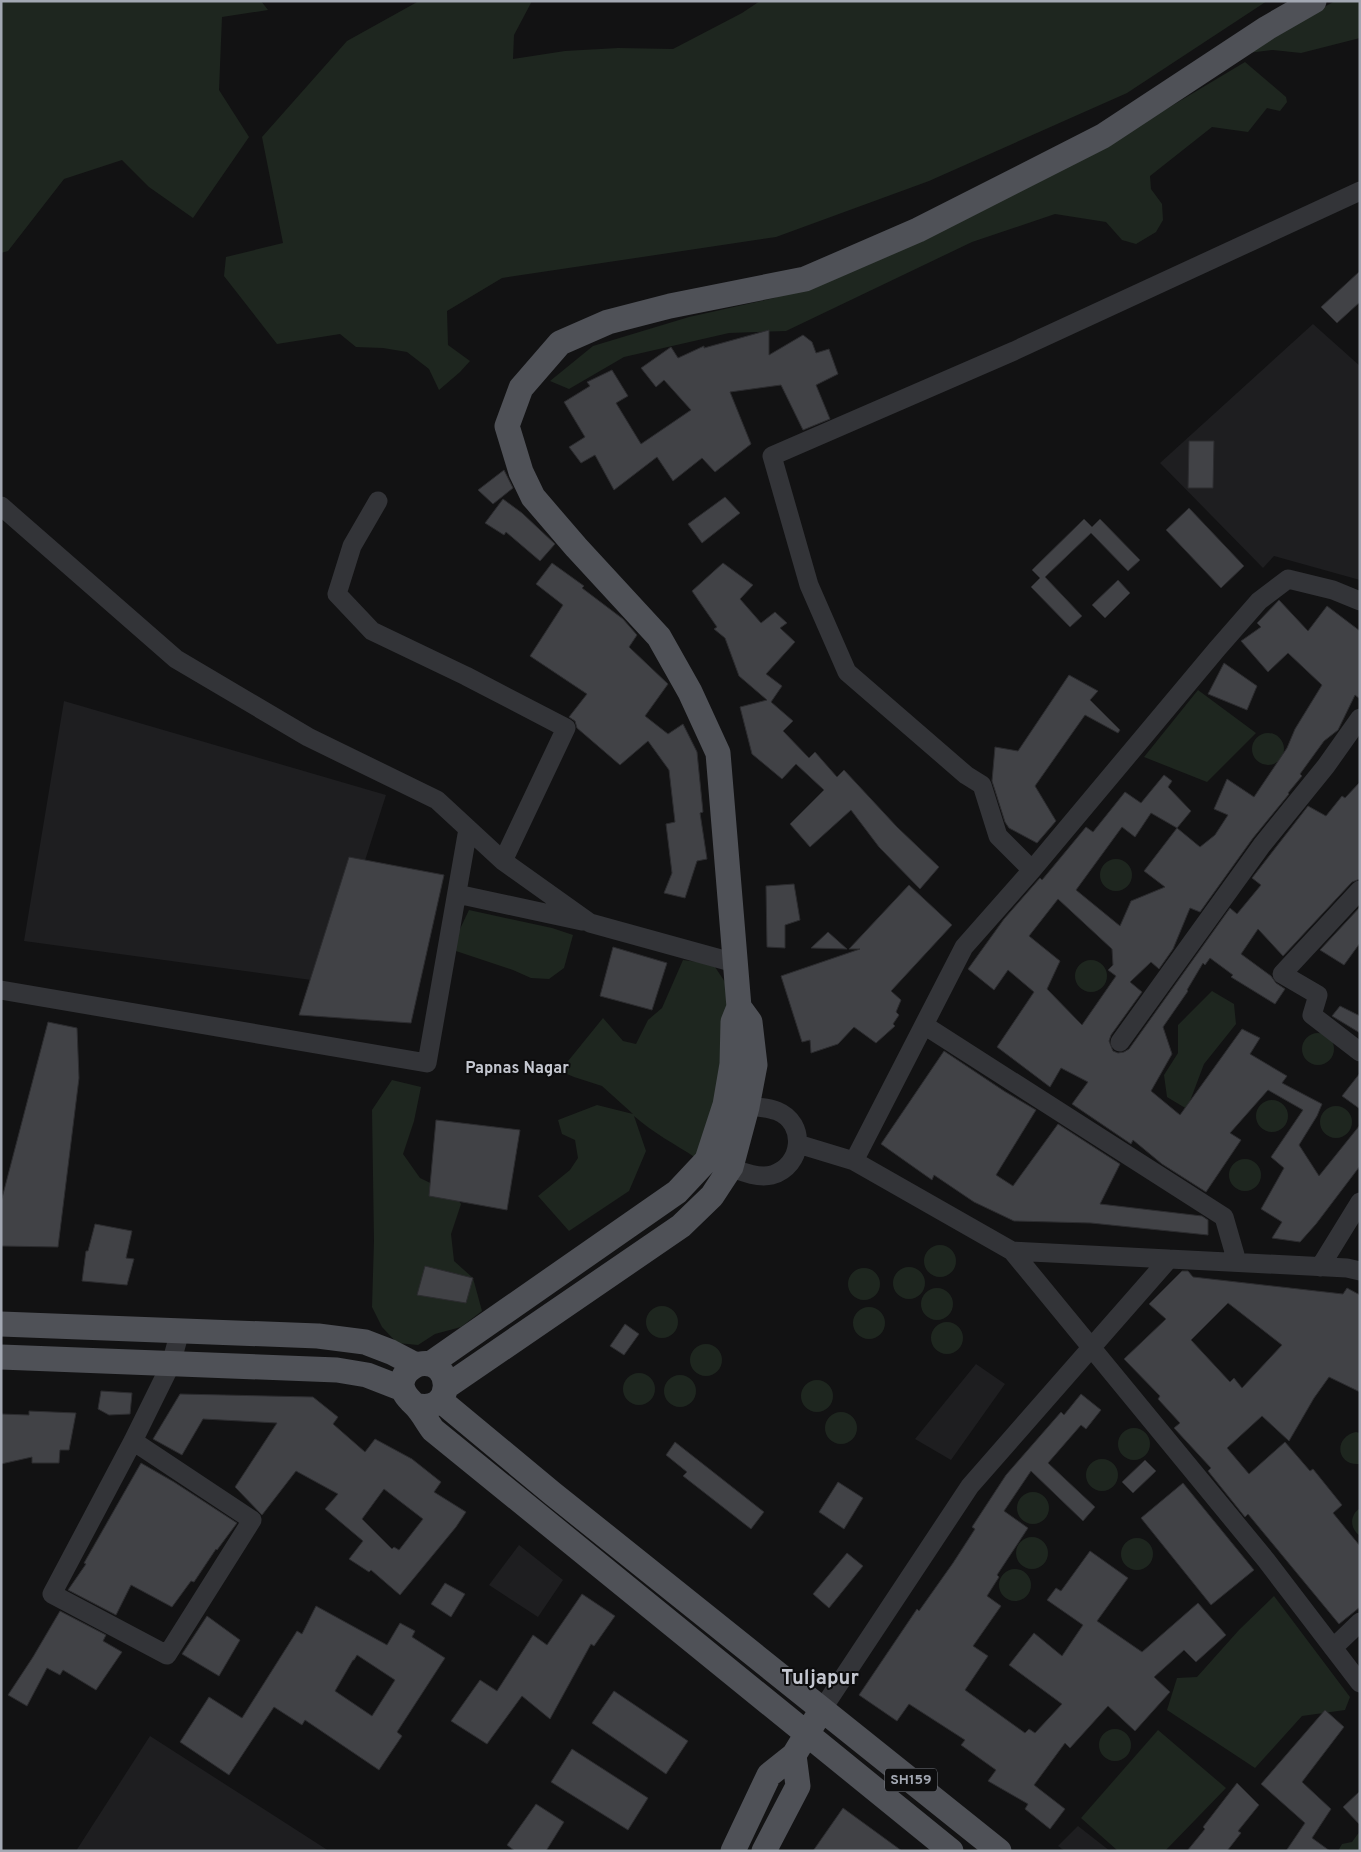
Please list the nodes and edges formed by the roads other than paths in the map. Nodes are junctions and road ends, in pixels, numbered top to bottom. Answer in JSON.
{"nodes":[{"id":1,"x":1314,"y":1,"type":"edge"},
{"id":2,"x":1360,"y":191,"type":"edge"},
{"id":3,"x":378,"y":501,"type":"dead end"},
{"id":4,"x":1,"y":506,"type":"edge"},
{"id":5,"x":1360,"y":601,"type":"edge"},
{"id":6,"x":1360,"y":718,"type":"edge"},
{"id":7,"x":468,"y":829,"type":"junction"},
{"id":8,"x":503,"y":861,"type":"junction"},
{"id":9,"x":1032,"y":870,"type":"junction"},
{"id":10,"x":1360,"y":890,"type":"edge"},
{"id":11,"x":457,"y":894,"type":"junction"},
{"id":12,"x":590,"y":923,"type":"junction"},
{"id":13,"x":735,"y":963,"type":"junction"},
{"id":14,"x":1,"y":990,"type":"edge"},
{"id":15,"x":924,"y":1025,"type":"junction"},
{"id":16,"x":1120,"y":1042,"type":"dead end"},
{"id":17,"x":1360,"y":1052,"type":"edge"},
{"id":18,"x":736,"y":1106,"type":"junction"},
{"id":19,"x":798,"y":1144,"type":"junction"},
{"id":20,"x":707,"y":1160,"type":"junction"},
{"id":21,"x":854,"y":1161,"type":"junction"},
{"id":22,"x":731,"y":1167,"type":"junction"},
{"id":23,"x":1360,"y":1202,"type":"edge"},
{"id":24,"x":1012,"y":1251,"type":"junction"},
{"id":25,"x":1235,"y":1255,"type":"dead end"},
{"id":26,"x":1169,"y":1259,"type":"junction"},
{"id":27,"x":1320,"y":1267,"type":"junction"},
{"id":28,"x":1360,"y":1271,"type":"edge"},
{"id":29,"x":1,"y":1324,"type":"edge"},
{"id":30,"x":180,"y":1332,"type":"junction"},
{"id":31,"x":1091,"y":1347,"type":"junction"},
{"id":32,"x":1,"y":1357,"type":"edge"},
{"id":33,"x":171,"y":1364,"type":"junction"},
{"id":34,"x":423,"y":1365,"type":"junction"},
{"id":35,"x":443,"y":1393,"type":"junction"},
{"id":36,"x":409,"y":1397,"type":"junction"},
{"id":37,"x":133,"y":1441,"type":"junction"},
{"id":38,"x":624,"y":1551,"type":"junction"},
{"id":39,"x":608,"y":1570,"type":"junction"},
{"id":40,"x":1360,"y":1622,"type":"edge"},
{"id":41,"x":1333,"y":1648,"type":"junction"},
{"id":42,"x":1360,"y":1683,"type":"edge"},
{"id":43,"x":823,"y":1708,"type":"junction"},
{"id":44,"x":808,"y":1733,"type":"junction"},
{"id":45,"x":794,"y":1755,"type":"junction"},
{"id":46,"x":733,"y":1851,"type":"edge"},
{"id":47,"x":764,"y":1851,"type":"edge"},
{"id":48,"x":951,"y":1851,"type":"edge"},
{"id":49,"x":999,"y":1851,"type":"edge"}],
"edges":[{"from":1,"to":13,"type":"main road"},
{"from":2,"to":9,"type":"street"},
{"from":3,"to":8,"type":"street"},
{"from":4,"to":7,"type":"street"},
{"from":5,"to":9,"type":"street"},
{"from":6,"to":16,"type":"street"},
{"from":7,"to":8,"type":"street"},
{"from":7,"to":11,"type":"street"},
{"from":8,"to":12,"type":"street"},
{"from":9,"to":15,"type":"street"},
{"from":10,"to":17,"type":"street"},
{"from":11,"to":12,"type":"street"},
{"from":11,"to":14,"type":"street"},
{"from":12,"to":13,"type":"street"},
{"from":13,"to":18,"type":"main road"},
{"from":15,"to":21,"type":"street"},
{"from":15,"to":25,"type":"street"},
{"from":18,"to":19,"type":"street"},
{"from":18,"to":20,"type":"main road"},
{"from":18,"to":22,"type":"main road"},
{"from":19,"to":21,"type":"street"},
{"from":19,"to":22,"type":"street"},
{"from":20,"to":22,"type":"street"},
{"from":20,"to":34,"type":"main road"},
{"from":21,"to":24,"type":"street"},
{"from":22,"to":35,"type":"main road"},
{"from":23,"to":27,"type":"street"},
{"from":24,"to":26,"type":"street"},
{"from":24,"to":31,"type":"street"},
{"from":26,"to":27,"type":"street"},
{"from":26,"to":31,"type":"street"},
{"from":27,"to":28,"type":"street"},
{"from":29,"to":30,"type":"main road"},
{"from":30,"to":33,"type":"street"},
{"from":30,"to":34,"type":"main road"},
{"from":31,"to":41,"type":"street"},
{"from":31,"to":43,"type":"street"},
{"from":32,"to":33,"type":"main road"},
{"from":33,"to":36,"type":"main road"},
{"from":33,"to":37,"type":"street"},
{"from":34,"to":35,"type":"main road"},
{"from":34,"to":36,"type":"main road"},
{"from":35,"to":36,"type":"main road"},
{"from":35,"to":38,"type":"main road"},
{"from":36,"to":39,"type":"main road"},
{"from":37,"to":37,"type":"street"},
{"from":38,"to":39,"type":"main road"},
{"from":38,"to":43,"type":"main road"},
{"from":39,"to":44,"type":"main road"},
{"from":40,"to":41,"type":"street"},
{"from":41,"to":42,"type":"street"},
{"from":43,"to":44,"type":"main road"},
{"from":43,"to":49,"type":"main road","number":"SH159"},
{"from":44,"to":45,"type":"main road"},
{"from":44,"to":48,"type":"main road","number":"SH159"},
{"from":45,"to":46,"type":"main road"},
{"from":45,"to":47,"type":"main road"}]}
